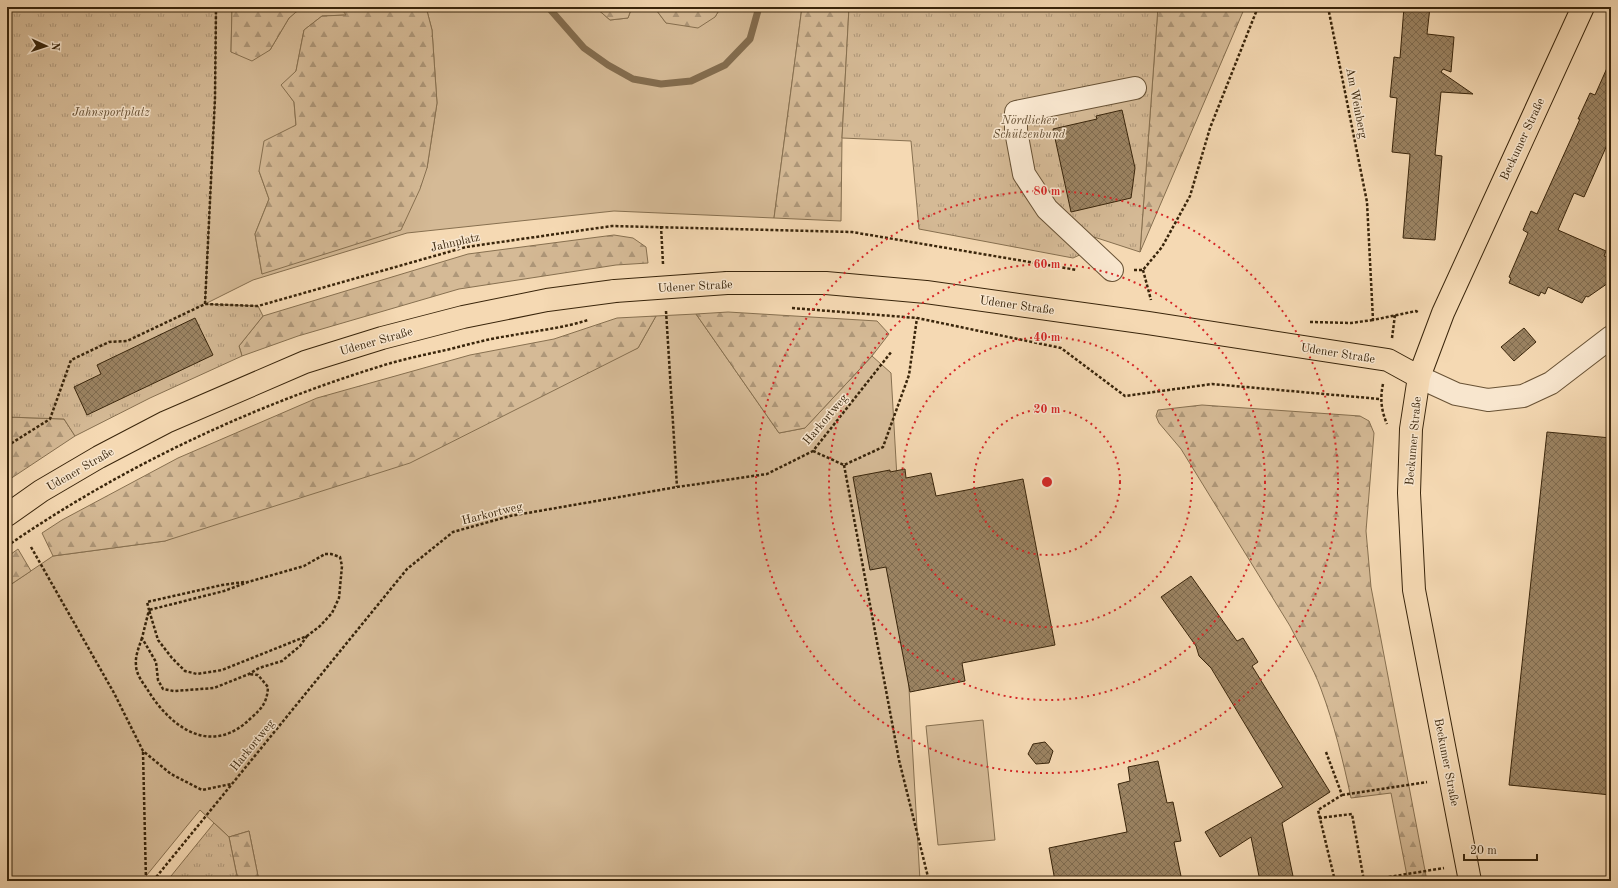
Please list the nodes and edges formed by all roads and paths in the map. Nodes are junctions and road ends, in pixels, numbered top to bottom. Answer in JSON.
{"nodes":[{"id":1,"x":216,"y":7,"type":"edge"},
{"id":2,"x":1258,"y":7,"type":"edge"},
{"id":3,"x":1328,"y":7,"type":"edge"},
{"id":4,"x":1583,"y":7,"type":"edge"},
{"id":5,"x":1135,"y":88,"type":"dead end"},
{"id":6,"x":661,"y":226,"type":"junction"},
{"id":7,"x":664,"y":270,"type":"dead end"},
{"id":8,"x":1112,"y":270,"type":"junction"},
{"id":9,"x":1143,"y":270,"type":"junction"},
{"id":10,"x":1152,"y":303,"type":"dead end"},
{"id":11,"x":205,"y":304,"type":"junction"},
{"id":12,"x":789,"y":308,"type":"dead end"},
{"id":13,"x":666,"y":309,"type":"dead end"},
{"id":14,"x":1395,"y":315,"type":"dead end"},
{"id":15,"x":917,"y":318,"type":"junction"},
{"id":16,"x":592,"y":319,"type":"dead end"},
{"id":17,"x":1611,"y":337,"type":"edge"},
{"id":18,"x":892,"y":351,"type":"dead end"},
{"id":19,"x":1420,"y":377,"type":"junction"},
{"id":20,"x":1380,"y":399,"type":"dead end"},
{"id":21,"x":7,"y":446,"type":"edge"},
{"id":22,"x":813,"y":451,"type":"junction"},
{"id":23,"x":844,"y":465,"type":"junction"},
{"id":24,"x":677,"y":487,"type":"junction"},
{"id":25,"x":7,"y":515,"type":"edge"},
{"id":26,"x":7,"y":546,"type":"edge"},
{"id":27,"x":31,"y":547,"type":"dead end"},
{"id":28,"x":248,"y":582,"type":"junction"},
{"id":29,"x":149,"y":610,"type":"junction"},
{"id":30,"x":307,"y":636,"type":"junction"},
{"id":31,"x":142,"y":638,"type":"junction"},
{"id":32,"x":249,"y":674,"type":"junction"},
{"id":33,"x":143,"y":751,"type":"junction"},
{"id":34,"x":1326,"y":752,"type":"dead end"},
{"id":35,"x":1450,"y":778,"type":"junction"},
{"id":36,"x":231,"y":784,"type":"junction"},
{"id":37,"x":1342,"y":795,"type":"junction"},
{"id":38,"x":1319,"y":818,"type":"junction"},
{"id":39,"x":1468,"y":873,"type":"edge"},
{"id":40,"x":146,"y":881,"type":"edge"},
{"id":41,"x":153,"y":881,"type":"edge"},
{"id":42,"x":929,"y":881,"type":"edge"},
{"id":43,"x":1335,"y":881,"type":"edge"},
{"id":44,"x":1364,"y":881,"type":"edge"}],
"edges":[{"from":1,"to":11,"type":"path"},
{"from":2,"to":9,"type":"path"},
{"from":3,"to":14,"type":"path","name":"Am Weinberg"},
{"from":4,"to":19,"type":"main road","name":"Beckumer Straße"},
{"from":5,"to":8,"type":"street"},
{"from":6,"to":7,"type":"path"},
{"from":6,"to":8,"type":"path","name":"Jahnplatz"},
{"from":6,"to":11,"type":"path","name":"Jahnplatz"},
{"from":8,"to":9,"type":"path","name":"Jahnplatz"},
{"from":9,"to":10,"type":"path"},
{"from":11,"to":21,"type":"path"},
{"from":12,"to":15,"type":"path"},
{"from":13,"to":24,"type":"path"},
{"from":15,"to":20,"type":"path"},
{"from":15,"to":23,"type":"path"},
{"from":16,"to":26,"type":"path"},
{"from":17,"to":19,"type":"street"},
{"from":18,"to":22,"type":"path","name":"Harkortweg"},
{"from":19,"to":25,"type":"main road","name":"Udener Straße","bridge":true},
{"from":19,"to":35,"type":"main road","name":"Beckumer Straße"},
{"from":22,"to":23,"type":"path"},
{"from":22,"to":24,"type":"path","name":"Harkortweg"},
{"from":23,"to":42,"type":"path"},
{"from":24,"to":36,"type":"path","name":"Harkortweg"},
{"from":27,"to":33,"type":"path"},
{"from":28,"to":29,"type":"path"},
{"from":28,"to":29,"type":"path"},
{"from":28,"to":30,"type":"path"},
{"from":29,"to":30,"type":"path"},
{"from":29,"to":31,"type":"path"},
{"from":30,"to":32,"type":"path"},
{"from":31,"to":32,"type":"path"},
{"from":31,"to":32,"type":"path"},
{"from":33,"to":36,"type":"path"},
{"from":33,"to":40,"type":"path"},
{"from":34,"to":37,"type":"path"},
{"from":35,"to":37,"type":"path"},
{"from":35,"to":39,"type":"main road","name":"Beckumer Straße"},
{"from":36,"to":41,"type":"path","name":"Harkortweg"},
{"from":37,"to":38,"type":"path"},
{"from":38,"to":43,"type":"path"},
{"from":38,"to":44,"type":"path"},
{"from":39,"to":44,"type":"path"}]}
